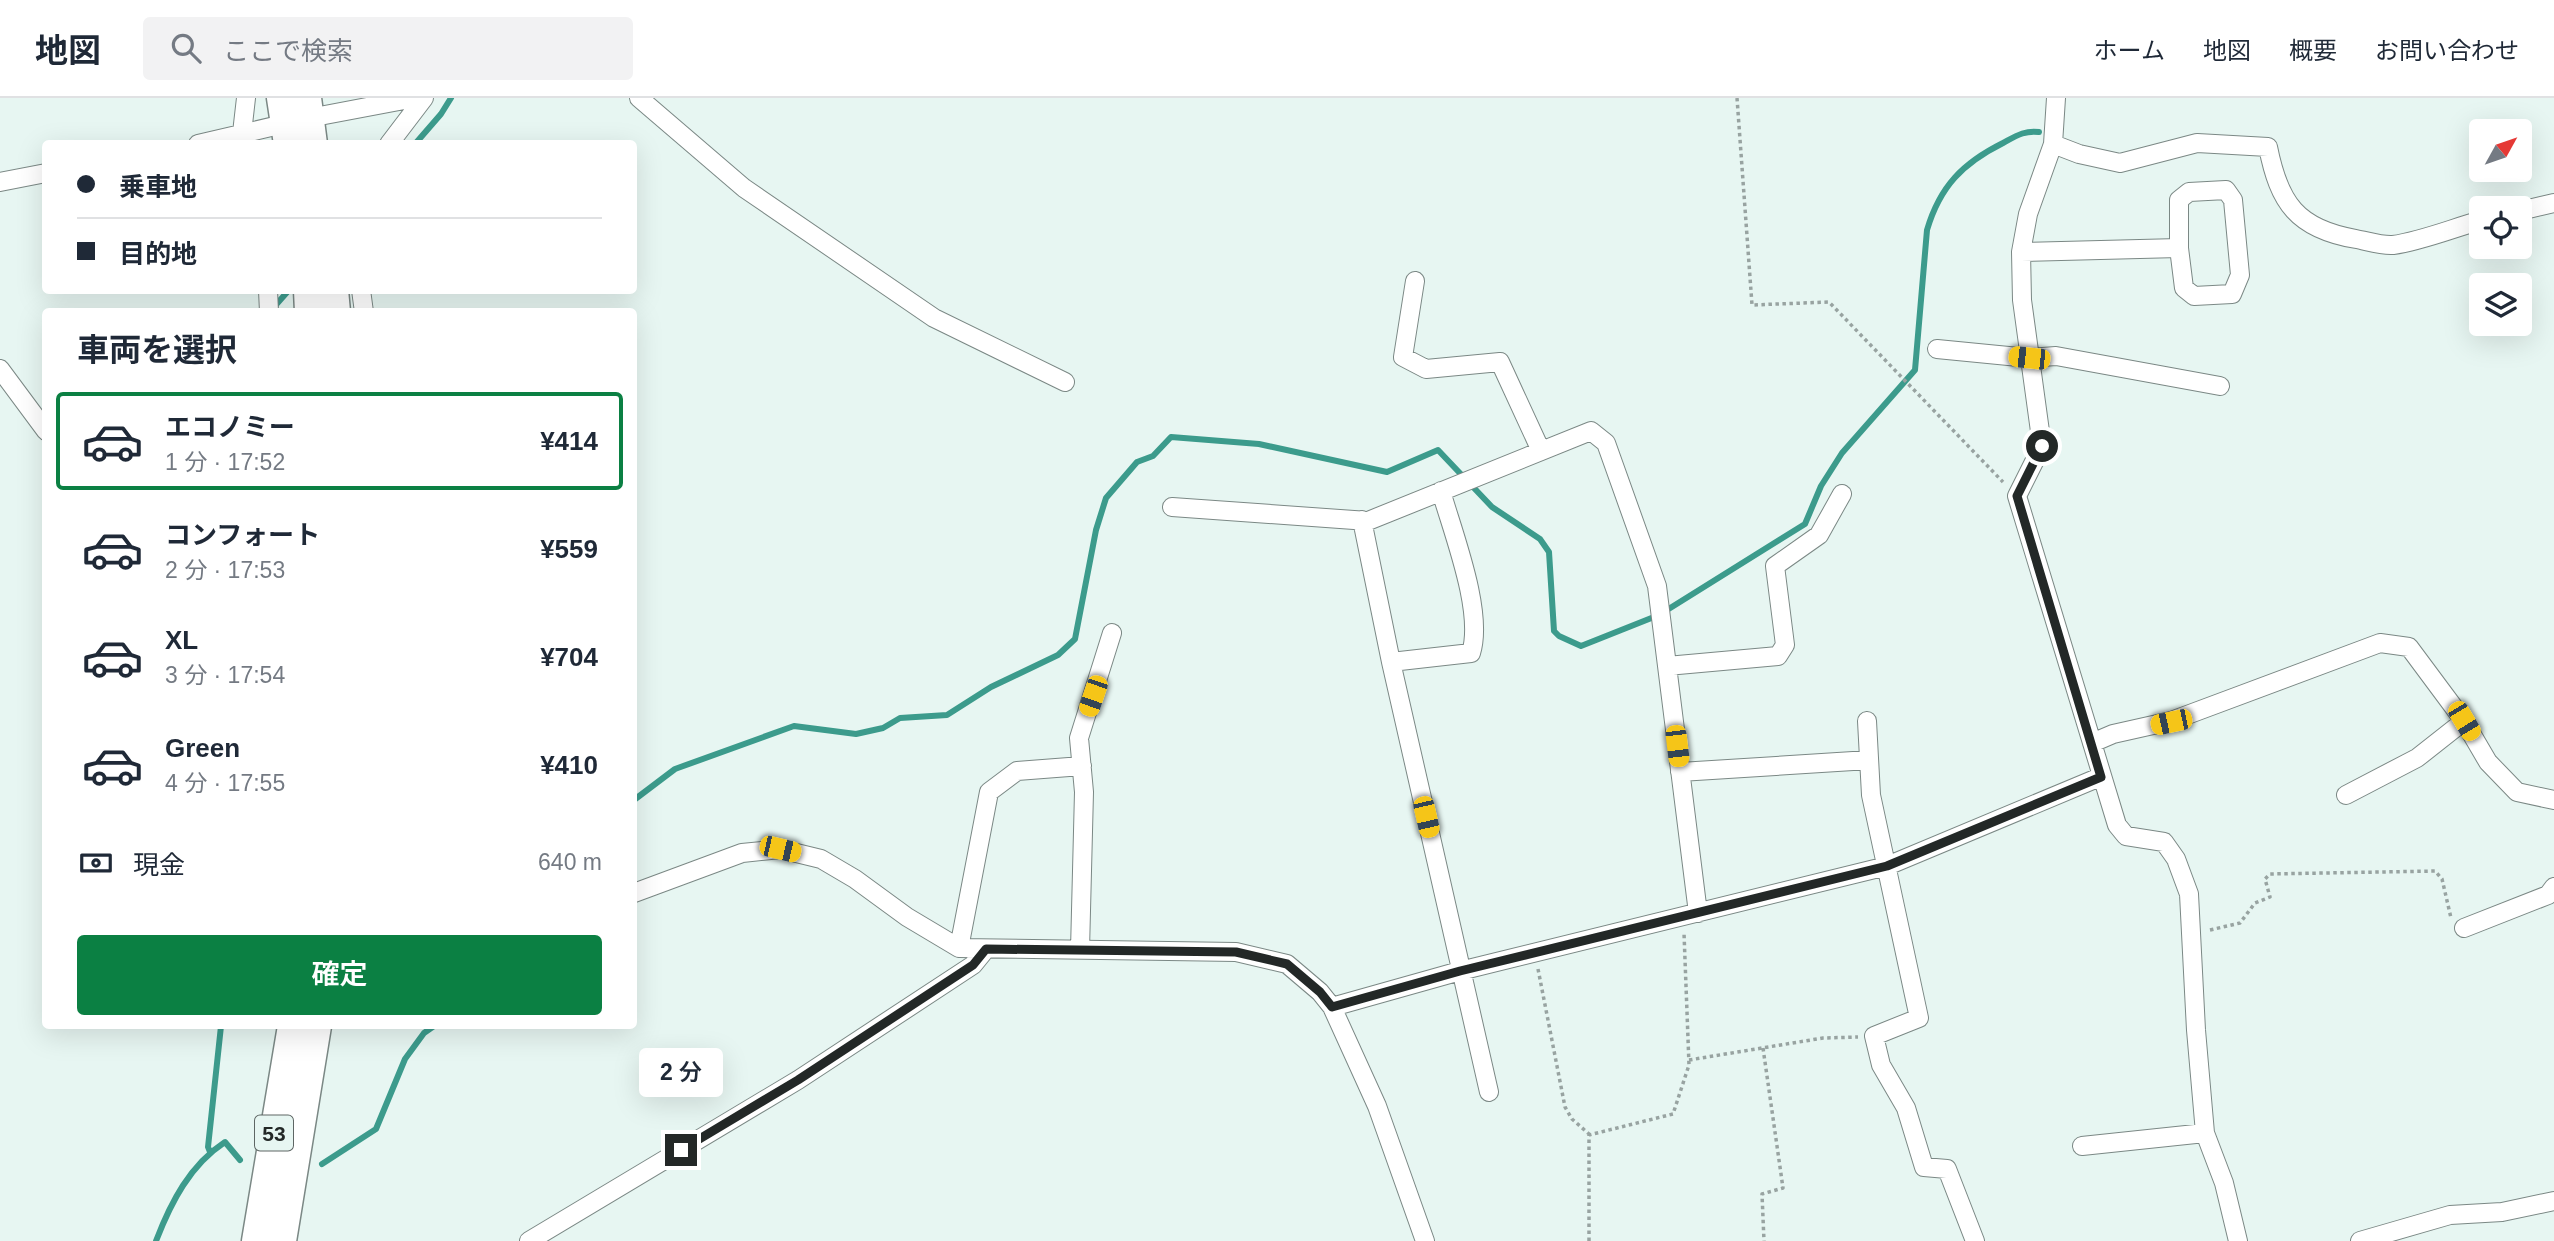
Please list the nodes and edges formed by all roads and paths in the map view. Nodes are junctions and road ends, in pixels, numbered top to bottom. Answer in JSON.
{"nodes":[{"id":1,"x":246,"y":98,"type":"edge"},
{"id":2,"x":415,"y":98,"type":"edge"},
{"id":3,"x":424,"y":98,"type":"edge"},
{"id":4,"x":639,"y":98,"type":"edge"},
{"id":5,"x":1737,"y":98,"type":"edge"},
{"id":6,"x":2056,"y":98,"type":"edge"},
{"id":7,"x":366,"y":102,"type":"edge"},
{"id":8,"x":297,"y":121,"type":"edge"},
{"id":9,"x":244,"y":138,"type":"edge"},
{"id":10,"x":392,"y":140,"type":"edge"},
{"id":11,"x":2053,"y":144,"type":"junction"},
{"id":12,"x":42,"y":174,"type":"edge"},
{"id":13,"x":0,"y":182,"type":"edge"},
{"id":14,"x":2554,"y":203,"type":"edge"},
{"id":15,"x":2532,"y":208,"type":"edge"},
{"id":16,"x":2469,"y":224,"type":"edge"},
{"id":17,"x":2179,"y":248,"type":"junction"},
{"id":18,"x":2021,"y":252,"type":"junction"},
{"id":19,"x":1415,"y":281,"type":"dead end"},
{"id":20,"x":1937,"y":349,"type":"dead end"},
{"id":21,"x":2029,"y":358,"type":"junction"},
{"id":22,"x":0,"y":369,"type":"edge"},
{"id":23,"x":1065,"y":382,"type":"dead end"},
{"id":24,"x":2220,"y":386,"type":"dead end"},
{"id":25,"x":42,"y":426,"type":"edge"},
{"id":26,"x":1541,"y":451,"type":"junction"},
{"id":27,"x":1441,"y":491,"type":"junction"},
{"id":28,"x":1842,"y":494,"type":"dead end"},
{"id":29,"x":2017,"y":496,"type":"junction"},
{"id":30,"x":1172,"y":507,"type":"dead end"},
{"id":31,"x":1362,"y":520,"type":"junction"},
{"id":32,"x":1112,"y":633,"type":"dead end"},
{"id":33,"x":1391,"y":662,"type":"junction"},
{"id":34,"x":1667,"y":666,"type":"junction"},
{"id":35,"x":1867,"y":721,"type":"dead end"},
{"id":36,"x":2464,"y":721,"type":"junction"},
{"id":37,"x":2092,"y":743,"type":"junction"},
{"id":38,"x":1869,"y":760,"type":"junction"},
{"id":39,"x":1082,"y":766,"type":"junction"},
{"id":40,"x":1680,"y":772,"type":"junction"},
{"id":41,"x":2101,"y":777,"type":"junction"},
{"id":42,"x":2346,"y":795,"type":"dead end"},
{"id":43,"x":2554,"y":800,"type":"edge"},
{"id":44,"x":1887,"y":866,"type":"junction"},
{"id":45,"x":2554,"y":887,"type":"edge"},
{"id":46,"x":637,"y":892,"type":"edge"},
{"id":47,"x":1690,"y":915,"type":"junction"},
{"id":48,"x":2464,"y":928,"type":"joint"},
{"id":49,"x":2191,"y":934,"type":"junction"},
{"id":50,"x":959,"y":948,"type":"junction"},
{"id":51,"x":986,"y":949,"type":"junction"},
{"id":52,"x":1080,"y":950,"type":"junction"},
{"id":53,"x":1535,"y":953,"type":"junction"},
{"id":54,"x":1460,"y":971,"type":"junction"},
{"id":55,"x":1332,"y":1007,"type":"junction"},
{"id":56,"x":291,"y":1029,"type":"edge"},
{"id":57,"x":317,"y":1029,"type":"edge"},
{"id":58,"x":1874,"y":1036,"type":"junction"},
{"id":59,"x":1762,"y":1048,"type":"junction"},
{"id":60,"x":1689,"y":1060,"type":"junction"},
{"id":61,"x":1489,"y":1092,"type":"dead end"},
{"id":62,"x":2205,"y":1133,"type":"junction"},
{"id":63,"x":1590,"y":1135,"type":"junction"},
{"id":64,"x":2082,"y":1146,"type":"dead end"},
{"id":65,"x":2554,"y":1201,"type":"edge"},
{"id":66,"x":256,"y":1241,"type":"edge"},
{"id":67,"x":282,"y":1241,"type":"edge"},
{"id":68,"x":529,"y":1241,"type":"edge"},
{"id":69,"x":1425,"y":1241,"type":"edge"},
{"id":70,"x":1589,"y":1241,"type":"edge"},
{"id":71,"x":1764,"y":1241,"type":"edge"},
{"id":72,"x":1975,"y":1241,"type":"edge"},
{"id":73,"x":2238,"y":1241,"type":"edge"},
{"id":74,"x":2360,"y":1241,"type":"edge"}],
"edges":[{"from":1,"to":9,"type":"street"},
{"from":2,"to":7,"type":"street"},
{"from":3,"to":10,"type":"street"},
{"from":4,"to":23,"type":"street"},
{"from":5,"to":29,"type":"path"},
{"from":6,"to":11,"type":"street"},
{"from":7,"to":8,"type":"street"},
{"from":8,"to":9,"type":"street"},
{"from":11,"to":16,"type":"street"},
{"from":11,"to":18,"type":"street"},
{"from":12,"to":13,"type":"street"},
{"from":14,"to":15,"type":"street"},
{"from":17,"to":17,"type":"street"},
{"from":17,"to":18,"type":"street"},
{"from":18,"to":21,"type":"street"},
{"from":19,"to":26,"type":"street"},
{"from":20,"to":21,"type":"street"},
{"from":21,"to":24,"type":"street"},
{"from":21,"to":29,"type":"street"},
{"from":22,"to":25,"type":"street"},
{"from":26,"to":27,"type":"street"},
{"from":26,"to":34,"type":"street"},
{"from":27,"to":31,"type":"street"},
{"from":27,"to":33,"type":"street"},
{"from":28,"to":34,"type":"street"},
{"from":29,"to":37,"type":"street"},
{"from":30,"to":31,"type":"street"},
{"from":31,"to":33,"type":"street"},
{"from":32,"to":39,"type":"street"},
{"from":33,"to":54,"type":"street"},
{"from":34,"to":40,"type":"street"},
{"from":35,"to":38,"type":"street"},
{"from":36,"to":37,"type":"street"},
{"from":36,"to":42,"type":"street"},
{"from":36,"to":43,"type":"street"},
{"from":37,"to":41,"type":"street"},
{"from":38,"to":40,"type":"street"},
{"from":38,"to":44,"type":"street"},
{"from":39,"to":50,"type":"street"},
{"from":39,"to":52,"type":"street"},
{"from":40,"to":47,"type":"street"},
{"from":41,"to":44,"type":"street"},
{"from":41,"to":49,"type":"street"},
{"from":44,"to":47,"type":"street"},
{"from":44,"to":58,"type":"street"},
{"from":45,"to":48,"type":"street"},
{"from":46,"to":50,"type":"street"},
{"from":47,"to":53,"type":"street"},
{"from":47,"to":60,"type":"path"},
{"from":48,"to":49,"type":"path"},
{"from":49,"to":62,"type":"street"},
{"from":50,"to":51,"type":"street"},
{"from":51,"to":52,"type":"street"},
{"from":51,"to":68,"type":"street"},
{"from":52,"to":55,"type":"street"},
{"from":53,"to":54,"type":"street"},
{"from":53,"to":63,"type":"path"},
{"from":54,"to":55,"type":"street"},
{"from":54,"to":61,"type":"street"},
{"from":55,"to":69,"type":"street"},
{"from":56,"to":66,"type":"main road","number":"53"},
{"from":57,"to":67,"type":"main road","number":"53"},
{"from":58,"to":59,"type":"path"},
{"from":58,"to":72,"type":"street"},
{"from":59,"to":60,"type":"path"},
{"from":59,"to":71,"type":"path"},
{"from":60,"to":63,"type":"path"},
{"from":62,"to":64,"type":"street"},
{"from":62,"to":73,"type":"street"},
{"from":63,"to":70,"type":"path"},
{"from":65,"to":74,"type":"street"}]}
